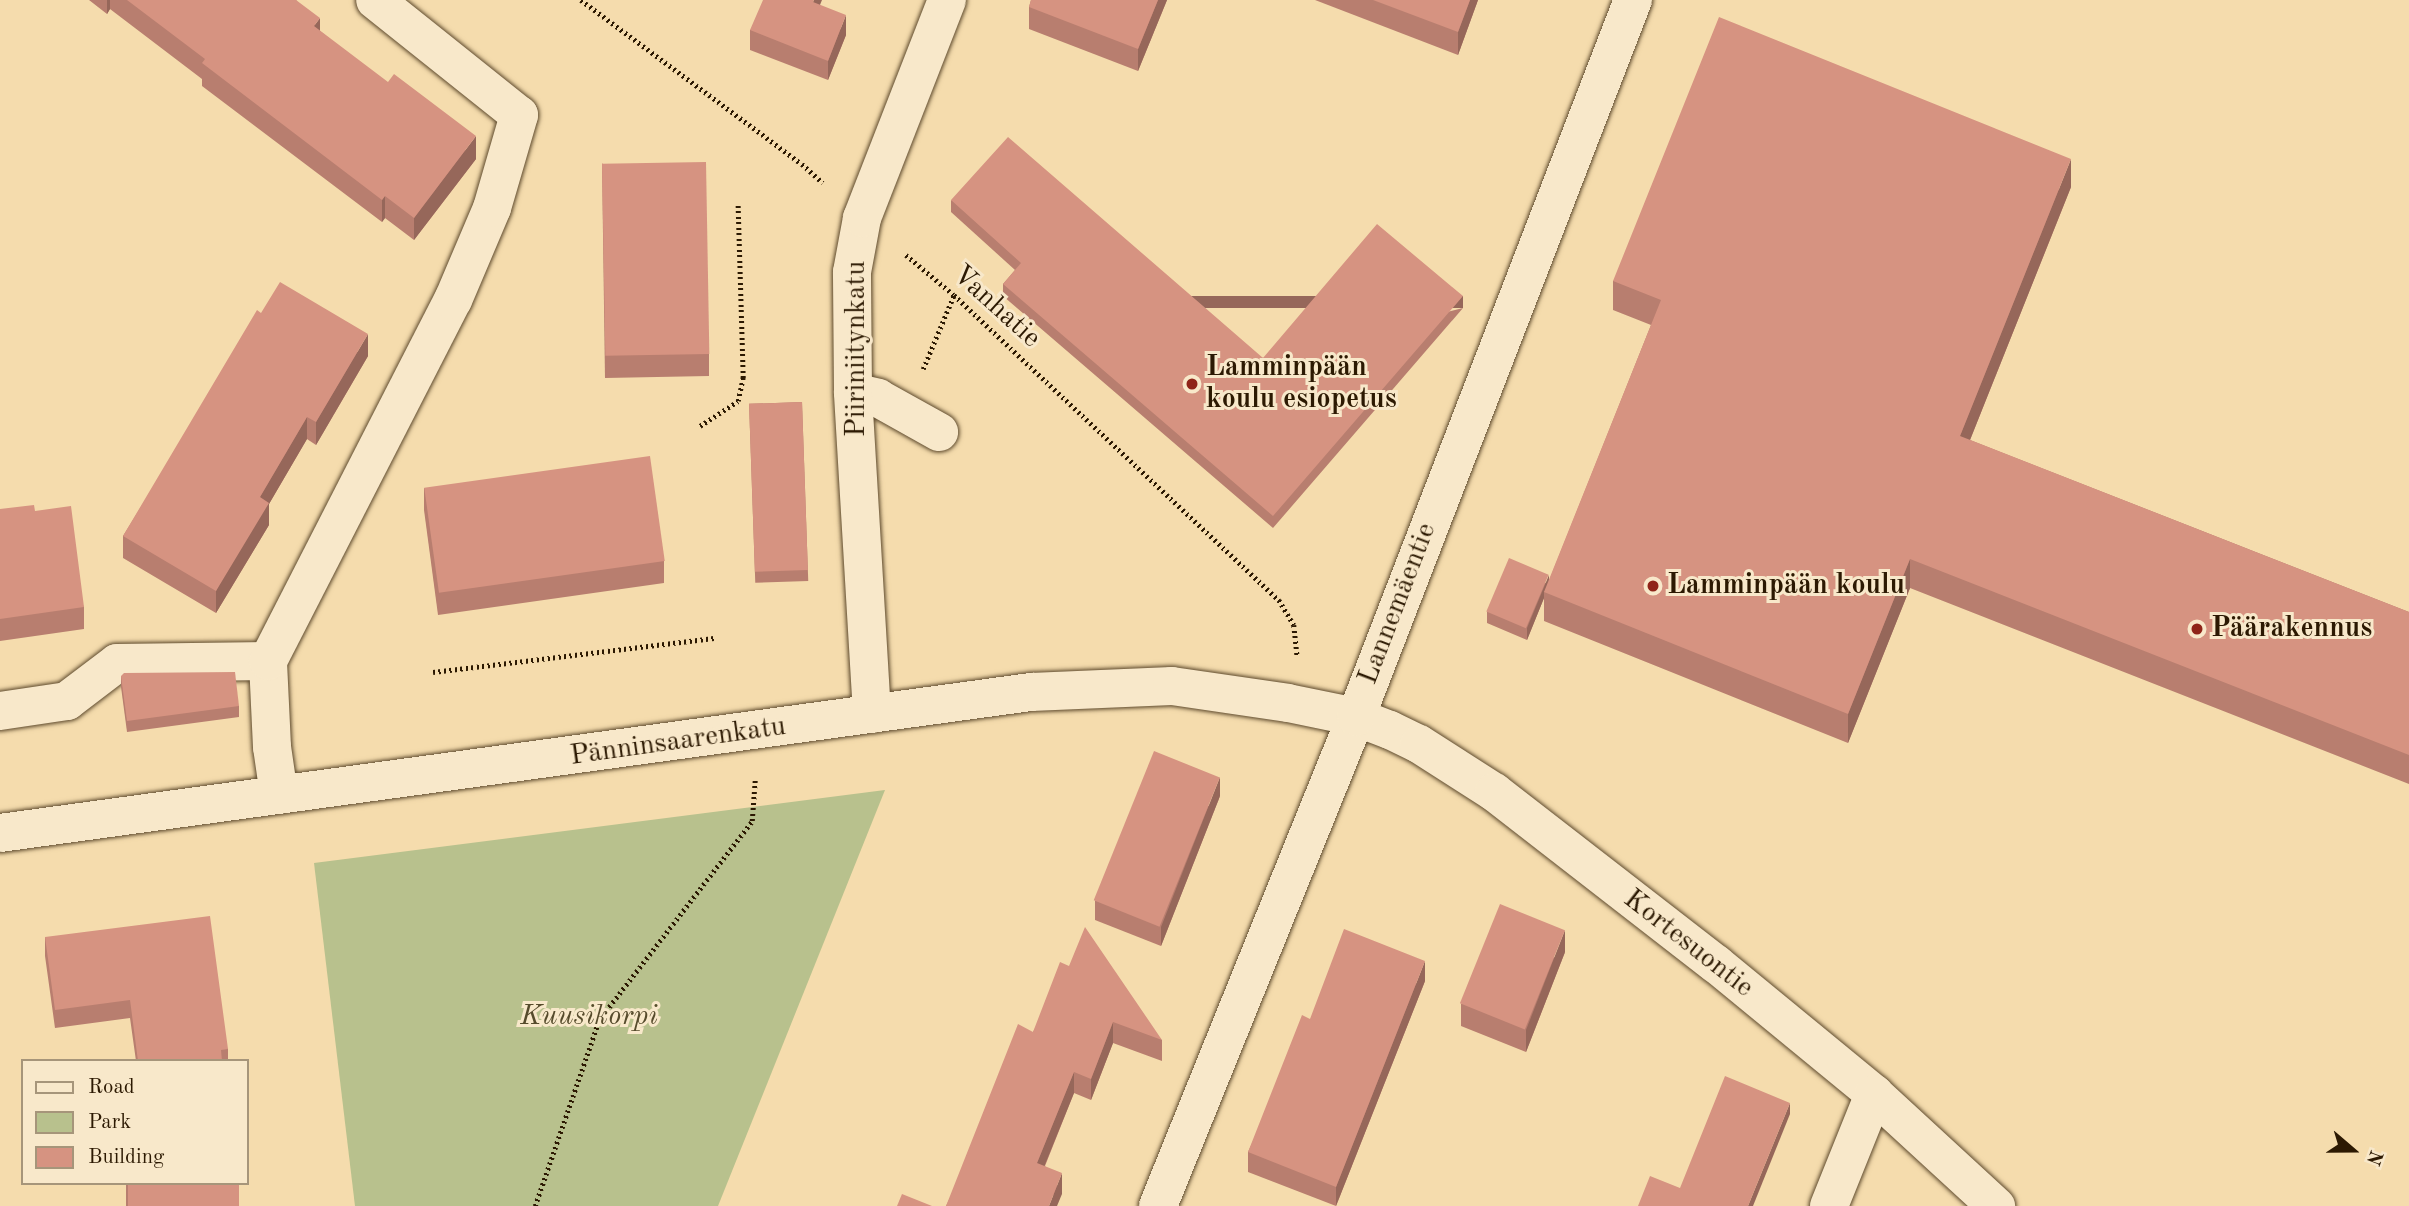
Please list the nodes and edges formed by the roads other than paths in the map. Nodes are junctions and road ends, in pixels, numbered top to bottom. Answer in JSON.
{"nodes":[{"id":1,"x":375,"y":0,"type":"edge"},
{"id":2,"x":947,"y":0,"type":"edge"},
{"id":3,"x":1633,"y":0,"type":"edge"},
{"id":4,"x":853,"y":392,"type":"junction"},
{"id":5,"x":939,"y":432,"type":"dead end"},
{"id":6,"x":268,"y":661,"type":"junction"},
{"id":7,"x":0,"y":711,"type":"edge"},
{"id":8,"x":873,"y":714,"type":"junction"},
{"id":9,"x":1356,"y":717,"type":"junction"},
{"id":10,"x":279,"y":795,"type":"junction"},
{"id":11,"x":0,"y":833,"type":"edge"},
{"id":12,"x":1874,"y":1094,"type":"junction"},
{"id":13,"x":1158,"y":1206,"type":"edge"},
{"id":14,"x":1829,"y":1206,"type":"edge"},
{"id":15,"x":1996,"y":1206,"type":"edge"}],
"edges":[{"from":1,"to":6,"type":"street"},
{"from":2,"to":4,"type":"street","name":"Piiriniitynkatu"},
{"from":3,"to":9,"type":"street","name":"Lannemäentie"},
{"from":4,"to":5,"type":"street"},
{"from":4,"to":8,"type":"street","name":"Piiriniitynkatu"},
{"from":6,"to":7,"type":"street"},
{"from":6,"to":10,"type":"street"},
{"from":8,"to":9,"type":"street","name":"Pänninsaarenkatu"},
{"from":8,"to":10,"type":"street","name":"Pänninsaarenkatu"},
{"from":9,"to":12,"type":"street","name":"Kortesuontie"},
{"from":9,"to":13,"type":"street","name":"Lannemäentie"},
{"from":10,"to":11,"type":"street","name":"Pänninsaarenkatu"},
{"from":12,"to":14,"type":"street"},
{"from":12,"to":15,"type":"street","name":"Kortesuontie"}]}
